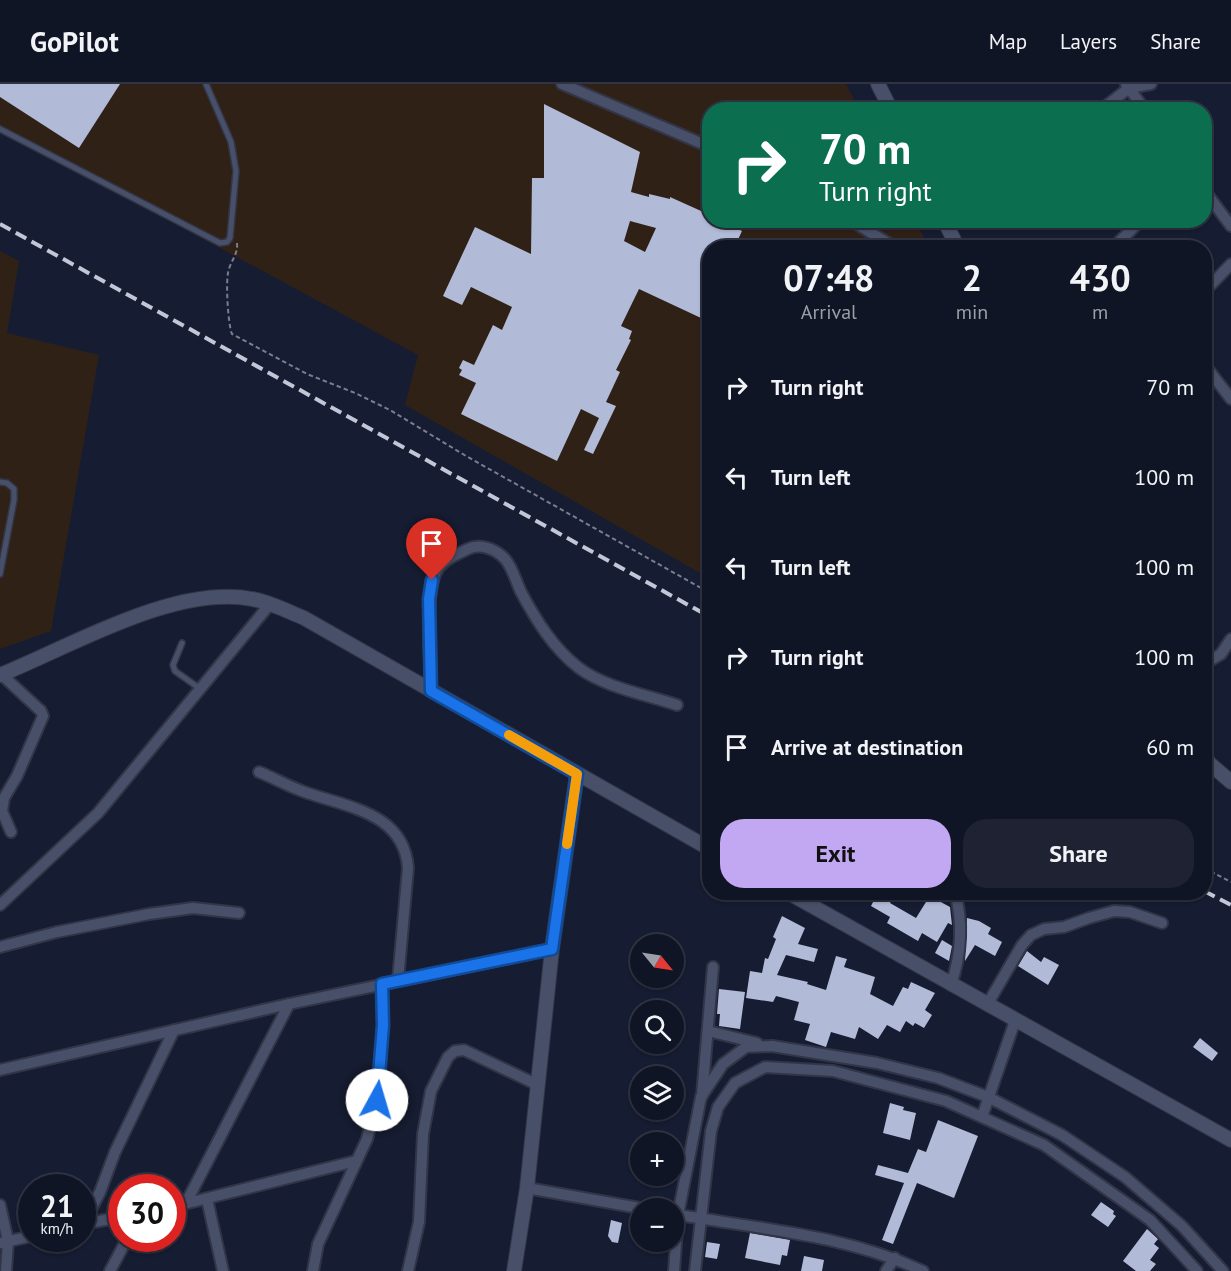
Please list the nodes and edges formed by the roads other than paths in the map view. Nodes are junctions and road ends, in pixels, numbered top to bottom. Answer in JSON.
{"nodes":[{"id":1,"x":206,"y":84,"type":"edge"},
{"id":2,"x":562,"y":84,"type":"edge"},
{"id":3,"x":878,"y":84,"type":"edge"},
{"id":4,"x":1151,"y":84,"type":"edge"},
{"id":5,"x":1128,"y":86,"type":"edge"},
{"id":6,"x":887,"y":102,"type":"edge"},
{"id":7,"x":1110,"y":102,"type":"edge"},
{"id":8,"x":1139,"y":102,"type":"edge"},
{"id":9,"x":0,"y":129,"type":"edge"},
{"id":10,"x":702,"y":144,"type":"edge"},
{"id":11,"x":1212,"y":201,"type":"edge"},
{"id":12,"x":1231,"y":226,"type":"edge"},
{"id":13,"x":863,"y":228,"type":"edge"},
{"id":14,"x":1133,"y":228,"type":"edge"},
{"id":15,"x":883,"y":240,"type":"edge"},
{"id":16,"x":1121,"y":240,"type":"edge"},
{"id":17,"x":1231,"y":264,"type":"edge"},
{"id":18,"x":1212,"y":284,"type":"edge"},
{"id":19,"x":1212,"y":374,"type":"edge"},
{"id":20,"x":1231,"y":399,"type":"edge"},
{"id":21,"x":0,"y":482,"type":"edge"},
{"id":22,"x":0,"y":574,"type":"edge"},
{"id":23,"x":270,"y":604,"type":"junction"},
{"id":24,"x":1231,"y":639,"type":"edge"},
{"id":25,"x":182,"y":643,"type":"dead end"},
{"id":26,"x":1212,"y":659,"type":"edge"},
{"id":27,"x":1,"y":675,"type":"edge"},
{"id":28,"x":201,"y":689,"type":"junction"},
{"id":29,"x":431,"y":691,"type":"junction"},
{"id":30,"x":677,"y":705,"type":"dead end"},
{"id":31,"x":1212,"y":766,"type":"edge"},
{"id":32,"x":260,"y":772,"type":"dead end"},
{"id":33,"x":577,"y":774,"type":"junction"},
{"id":34,"x":1231,"y":782,"type":"edge"},
{"id":35,"x":11,"y":832,"type":"dead end"},
{"id":36,"x":702,"y":844,"type":"edge"},
{"id":37,"x":801,"y":900,"type":"edge"},
{"id":38,"x":957,"y":900,"type":"edge"},
{"id":39,"x":0,"y":905,"type":"edge"},
{"id":40,"x":239,"y":913,"type":"dead end"},
{"id":41,"x":1162,"y":922,"type":"dead end"},
{"id":42,"x":0,"y":947,"type":"edge"},
{"id":43,"x":552,"y":949,"type":"junction"},
{"id":44,"x":713,"y":967,"type":"dead end"},
{"id":45,"x":398,"y":980,"type":"junction"},
{"id":46,"x":382,"y":984,"type":"junction"},
{"id":47,"x":951,"y":985,"type":"junction"},
{"id":48,"x":289,"y":1004,"type":"junction"},
{"id":49,"x":987,"y":1005,"type":"junction"},
{"id":50,"x":1015,"y":1021,"type":"junction"},
{"id":51,"x":174,"y":1030,"type":"junction"},
{"id":52,"x":708,"y":1031,"type":"junction"},
{"id":53,"x":772,"y":1046,"type":"junction"},
{"id":54,"x":836,"y":1056,"type":"junction"},
{"id":55,"x":0,"y":1070,"type":"edge"},
{"id":56,"x":833,"y":1071,"type":"junction"},
{"id":57,"x":538,"y":1085,"type":"junction"},
{"id":58,"x":701,"y":1097,"type":"junction"},
{"id":59,"x":988,"y":1097,"type":"junction"},
{"id":60,"x":982,"y":1117,"type":"junction"},
{"id":61,"x":1231,"y":1140,"type":"edge"},
{"id":62,"x":356,"y":1161,"type":"junction"},
{"id":63,"x":527,"y":1188,"type":"junction"},
{"id":64,"x":679,"y":1198,"type":"edge"},
{"id":65,"x":96,"y":1199,"type":"edge"},
{"id":66,"x":207,"y":1199,"type":"junction"},
{"id":67,"x":186,"y":1203,"type":"joint"},
{"id":68,"x":0,"y":1205,"type":"edge"},
{"id":69,"x":630,"y":1206,"type":"edge"},
{"id":70,"x":684,"y":1216,"type":"edge"},
{"id":71,"x":701,"y":1219,"type":"junction"},
{"id":72,"x":4,"y":1242,"type":"edge"},
{"id":73,"x":120,"y":1252,"type":"edge"},
{"id":74,"x":675,"y":1252,"type":"edge"},
{"id":75,"x":895,"y":1258,"type":"junction"},
{"id":76,"x":6,"y":1271,"type":"edge"},
{"id":77,"x":110,"y":1271,"type":"edge"},
{"id":78,"x":223,"y":1271,"type":"edge"},
{"id":79,"x":313,"y":1271,"type":"edge"},
{"id":80,"x":408,"y":1271,"type":"edge"},
{"id":81,"x":514,"y":1271,"type":"edge"},
{"id":82,"x":674,"y":1271,"type":"edge"},
{"id":83,"x":695,"y":1271,"type":"edge"},
{"id":84,"x":886,"y":1271,"type":"edge"},
{"id":85,"x":923,"y":1271,"type":"edge"},
{"id":86,"x":1197,"y":1271,"type":"edge"},
{"id":87,"x":1223,"y":1271,"type":"edge"}],
"edges":[{"from":1,"to":9,"type":"lane"},
{"from":2,"to":10,"type":"street"},
{"from":3,"to":6,"type":"street"},
{"from":4,"to":5,"type":"street"},
{"from":5,"to":7,"type":"street"},
{"from":5,"to":8,"type":"street"},
{"from":11,"to":12,"type":"street"},
{"from":13,"to":15,"type":"street"},
{"from":14,"to":16,"type":"street"},
{"from":17,"to":18,"type":"street"},
{"from":19,"to":20,"type":"street"},
{"from":21,"to":22,"type":"lane"},
{"from":23,"to":27,"type":"street"},
{"from":23,"to":28,"type":"street"},
{"from":23,"to":29,"type":"street"},
{"from":24,"to":26,"type":"street"},
{"from":25,"to":28,"type":"lane"},
{"from":27,"to":35,"type":"street"},
{"from":28,"to":39,"type":"street"},
{"from":29,"to":30,"type":"street"},
{"from":29,"to":33,"type":"street"},
{"from":31,"to":34,"type":"street"},
{"from":32,"to":45,"type":"street"},
{"from":33,"to":36,"type":"street"},
{"from":33,"to":43,"type":"street"},
{"from":37,"to":47,"type":"street"},
{"from":38,"to":47,"type":"street"},
{"from":40,"to":42,"type":"street"},
{"from":41,"to":49,"type":"street"},
{"from":43,"to":45,"type":"street"},
{"from":43,"to":57,"type":"street"},
{"from":44,"to":52,"type":"street"},
{"from":45,"to":46,"type":"street"},
{"from":46,"to":48,"type":"street"},
{"from":46,"to":62,"type":"street"},
{"from":47,"to":49,"type":"street"},
{"from":48,"to":51,"type":"street"},
{"from":48,"to":67,"type":"street"},
{"from":49,"to":50,"type":"street"},
{"from":50,"to":59,"type":"street"},
{"from":50,"to":61,"type":"street"},
{"from":51,"to":55,"type":"street"},
{"from":51,"to":65,"type":"street"},
{"from":52,"to":53,"type":"street"},
{"from":52,"to":58,"type":"street"},
{"from":53,"to":54,"type":"street"},
{"from":53,"to":58,"type":"street"},
{"from":54,"to":56,"type":"street"},
{"from":54,"to":59,"type":"street"},
{"from":56,"to":60,"type":"street"},
{"from":56,"to":71,"type":"street"},
{"from":57,"to":63,"type":"street"},
{"from":57,"to":80,"type":"street"},
{"from":58,"to":64,"type":"street"},
{"from":59,"to":60,"type":"street"},
{"from":59,"to":87,"type":"street"},
{"from":60,"to":86,"type":"street"},
{"from":62,"to":66,"type":"street"},
{"from":62,"to":79,"type":"street"},
{"from":63,"to":69,"type":"street"},
{"from":63,"to":81,"type":"street"},
{"from":66,"to":67,"type":"street"},
{"from":66,"to":78,"type":"street"},
{"from":68,"to":72,"type":"street"},
{"from":70,"to":71,"type":"street"},
{"from":71,"to":75,"type":"street"},
{"from":71,"to":83,"type":"street"},
{"from":72,"to":76,"type":"street"},
{"from":73,"to":77,"type":"street"},
{"from":74,"to":82,"type":"street"},
{"from":75,"to":84,"type":"street"},
{"from":75,"to":85,"type":"street"}]}
